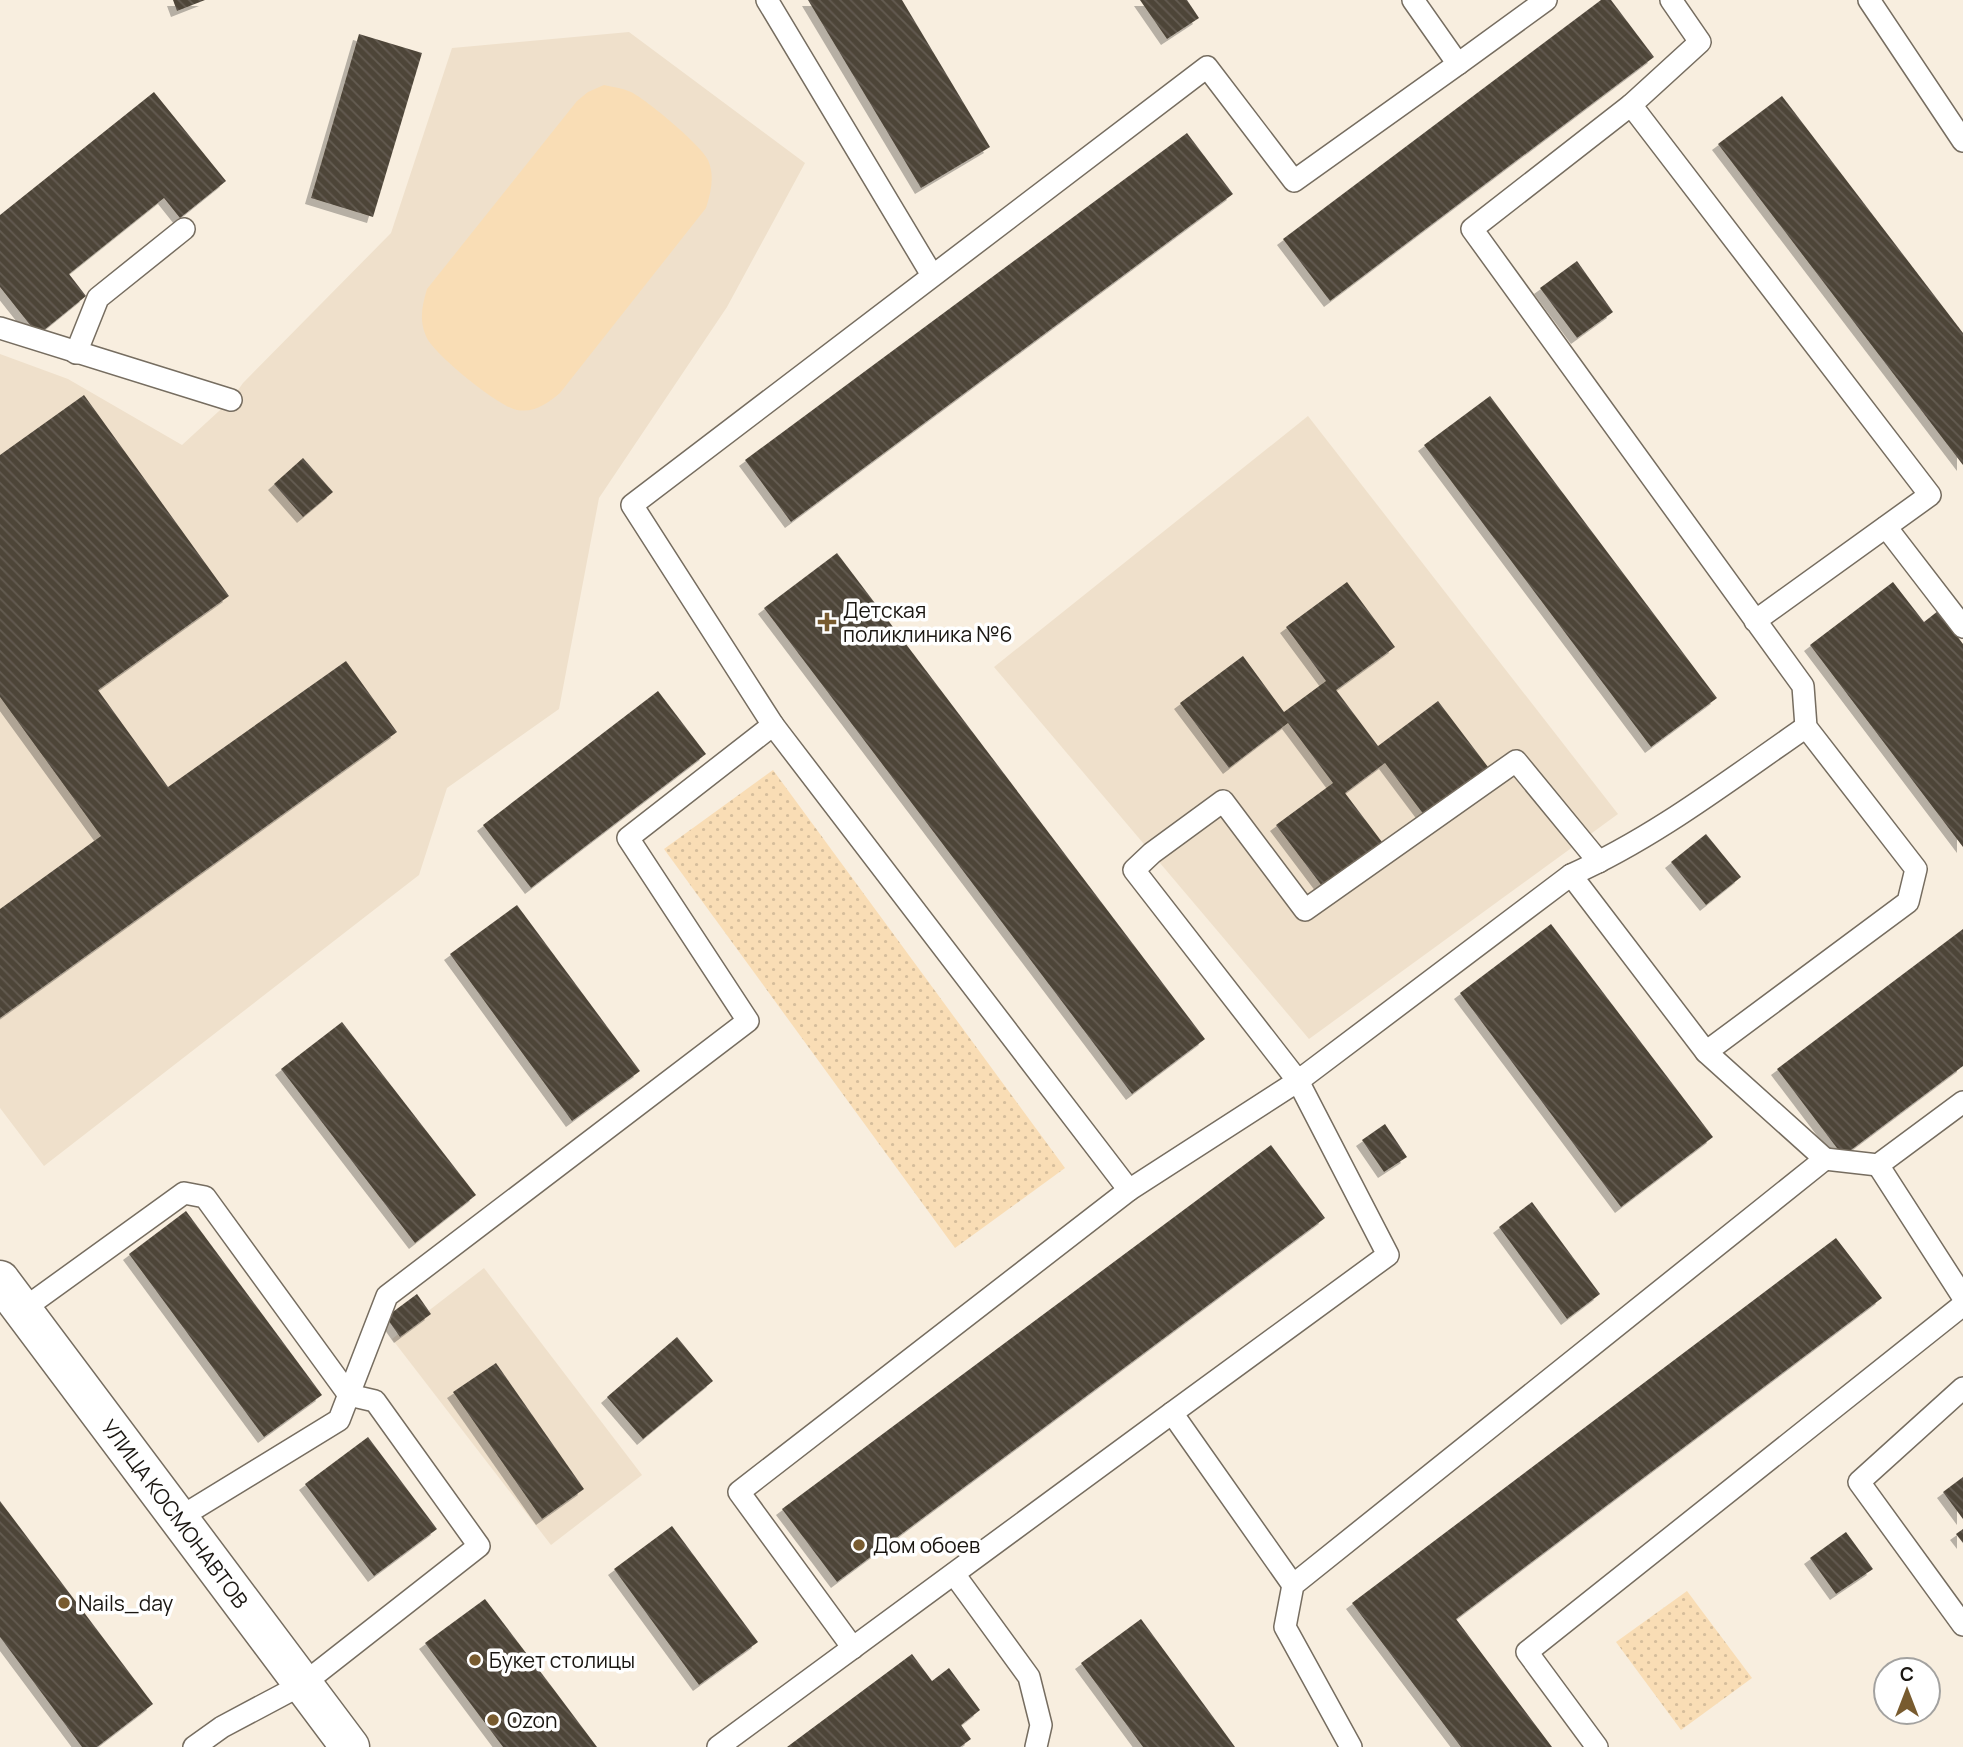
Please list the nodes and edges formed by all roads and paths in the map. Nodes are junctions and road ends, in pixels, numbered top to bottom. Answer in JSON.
{"nodes":[{"id":1,"x":767,"y":0,"type":"edge"},
{"id":2,"x":1413,"y":0,"type":"edge"},
{"id":3,"x":1546,"y":0,"type":"edge"},
{"id":4,"x":1671,"y":0,"type":"edge"},
{"id":5,"x":1869,"y":0,"type":"edge"},
{"id":6,"x":1458,"y":64,"type":"junction"},
{"id":7,"x":1632,"y":105,"type":"junction"},
{"id":8,"x":1963,"y":142,"type":"edge"},
{"id":9,"x":184,"y":229,"type":"dead end"},
{"id":10,"x":932,"y":275,"type":"junction"},
{"id":11,"x":0,"y":328,"type":"edge"},
{"id":12,"x":76,"y":353,"type":"junction"},
{"id":13,"x":231,"y":400,"type":"dead end"},
{"id":14,"x":1886,"y":527,"type":"junction"},
{"id":15,"x":1755,"y":621,"type":"junction"},
{"id":16,"x":1963,"y":627,"type":"edge"},
{"id":17,"x":773,"y":724,"type":"junction"},
{"id":18,"x":1806,"y":727,"type":"junction"},
{"id":19,"x":1599,"y":862,"type":"junction"},
{"id":20,"x":1571,"y":875,"type":"junction"},
{"id":21,"x":1706,"y":1052,"type":"junction"},
{"id":22,"x":1298,"y":1081,"type":"junction"},
{"id":23,"x":1963,"y":1102,"type":"edge"},
{"id":24,"x":1825,"y":1159,"type":"junction"},
{"id":25,"x":1878,"y":1165,"type":"junction"},
{"id":26,"x":1129,"y":1191,"type":"junction"},
{"id":27,"x":11,"y":1295,"type":"edge"},
{"id":28,"x":1963,"y":1297,"type":"edge"},
{"id":29,"x":1963,"y":1305,"type":"edge"},
{"id":30,"x":1963,"y":1388,"type":"edge"},
{"id":31,"x":349,"y":1395,"type":"junction"},
{"id":32,"x":1172,"y":1413,"type":"junction"},
{"id":33,"x":179,"y":1518,"type":"junction"},
{"id":34,"x":954,"y":1574,"type":"junction"},
{"id":35,"x":1293,"y":1585,"type":"junction"},
{"id":36,"x":1963,"y":1625,"type":"edge"},
{"id":37,"x":853,"y":1648,"type":"junction"},
{"id":38,"x":303,"y":1684,"type":"junction"},
{"id":39,"x":194,"y":1747,"type":"edge"},
{"id":40,"x":350,"y":1747,"type":"edge"},
{"id":41,"x":718,"y":1747,"type":"edge"},
{"id":42,"x":1036,"y":1747,"type":"edge"},
{"id":43,"x":1351,"y":1747,"type":"edge"},
{"id":44,"x":1597,"y":1747,"type":"edge"}],
"edges":[{"from":1,"to":10,"type":"lane"},
{"from":2,"to":6,"type":"lane"},
{"from":3,"to":6,"type":"lane"},
{"from":4,"to":7,"type":"lane"},
{"from":5,"to":8,"type":"lane"},
{"from":6,"to":10,"type":"lane"},
{"from":7,"to":14,"type":"lane"},
{"from":7,"to":15,"type":"lane"},
{"from":9,"to":12,"type":"lane"},
{"from":10,"to":17,"type":"lane"},
{"from":11,"to":12,"type":"lane"},
{"from":12,"to":13,"type":"lane"},
{"from":14,"to":15,"type":"lane"},
{"from":14,"to":16,"type":"lane"},
{"from":15,"to":18,"type":"lane"},
{"from":17,"to":26,"type":"lane"},
{"from":17,"to":31,"type":"lane"},
{"from":18,"to":19,"type":"lane"},
{"from":18,"to":21,"type":"lane"},
{"from":19,"to":20,"type":"lane"},
{"from":19,"to":22,"type":"lane"},
{"from":20,"to":21,"type":"lane"},
{"from":20,"to":22,"type":"lane"},
{"from":21,"to":24,"type":"lane"},
{"from":22,"to":26,"type":"lane"},
{"from":22,"to":32,"type":"lane"},
{"from":23,"to":25,"type":"lane"},
{"from":24,"to":25,"type":"lane"},
{"from":24,"to":35,"type":"lane"},
{"from":25,"to":28,"type":"lane"},
{"from":26,"to":37,"type":"lane"},
{"from":27,"to":31,"type":"lane"},
{"from":27,"to":33,"type":"street","name":"УЛИЦА КОСМОНАВТОВ"},
{"from":29,"to":44,"type":"lane"},
{"from":30,"to":36,"type":"lane"},
{"from":31,"to":33,"type":"lane"},
{"from":31,"to":38,"type":"lane"},
{"from":32,"to":34,"type":"lane"},
{"from":32,"to":35,"type":"lane"},
{"from":33,"to":38,"type":"street","name":"УЛИЦА КОСМОНАВТОВ"},
{"from":34,"to":37,"type":"lane"},
{"from":34,"to":42,"type":"lane"},
{"from":35,"to":43,"type":"lane"},
{"from":37,"to":41,"type":"lane"},
{"from":38,"to":39,"type":"lane"},
{"from":38,"to":40,"type":"street","name":"УЛИЦА КОСМОНАВТОВ"}]}
